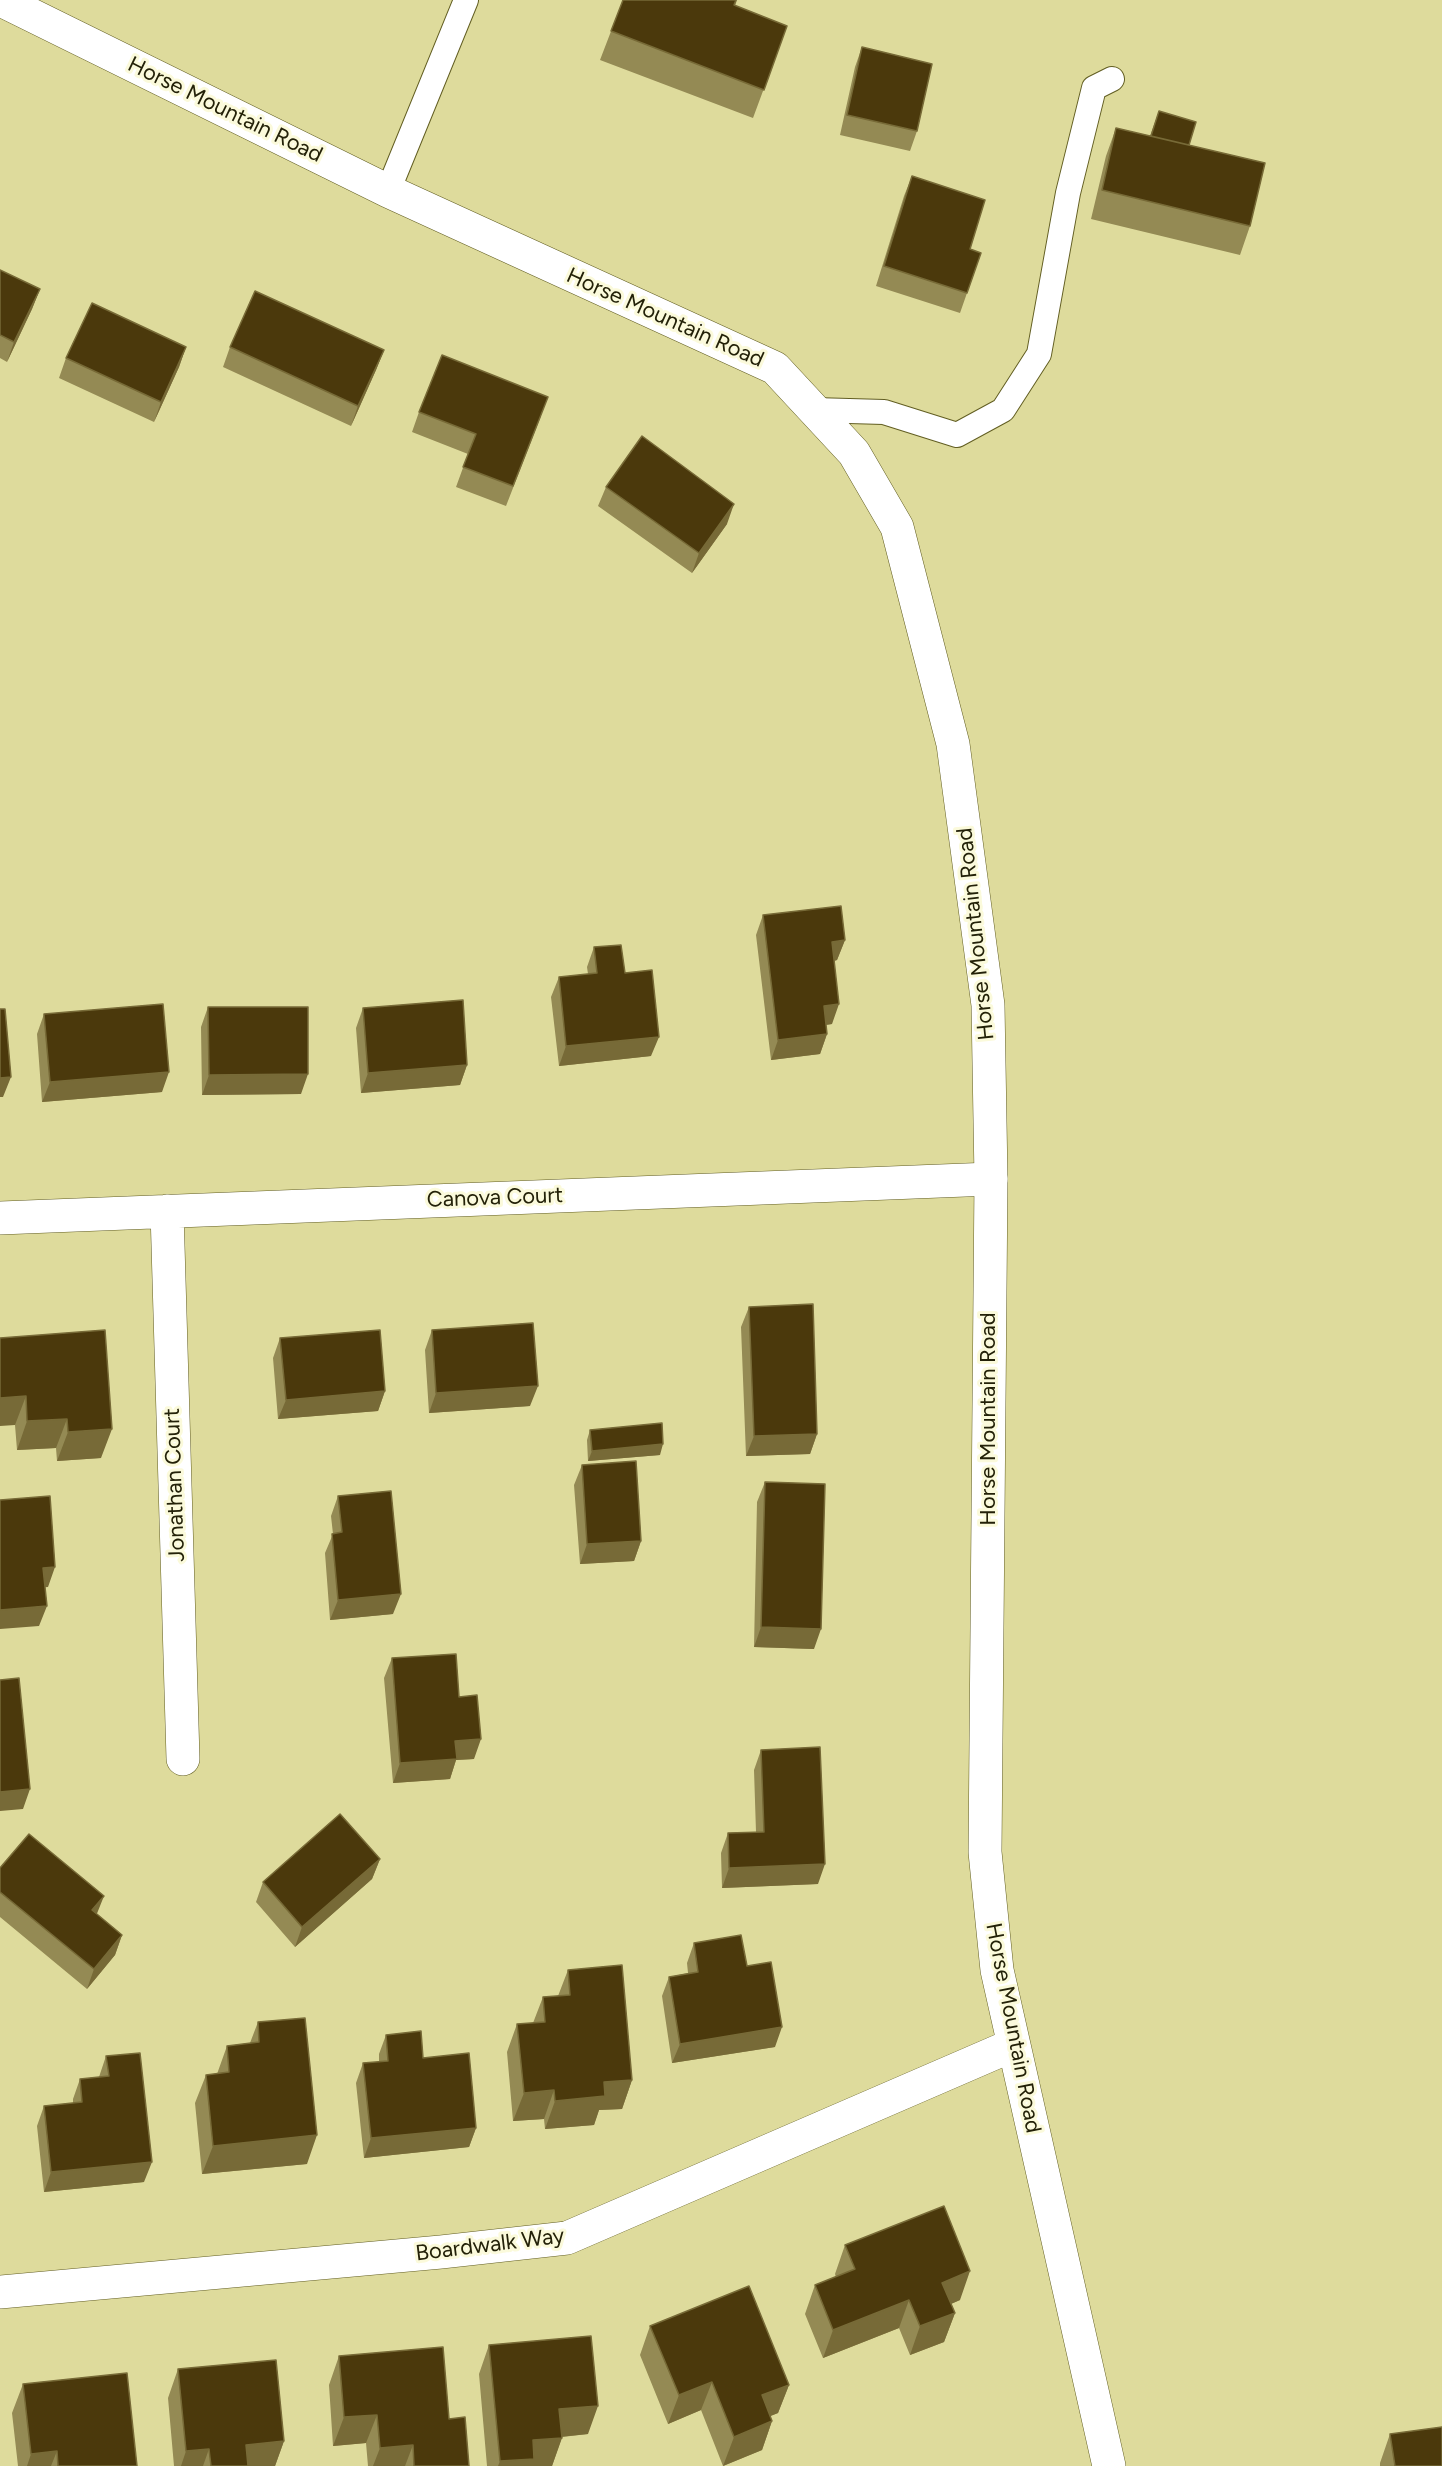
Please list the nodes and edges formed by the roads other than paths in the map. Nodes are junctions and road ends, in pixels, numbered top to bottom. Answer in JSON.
{"nodes":[{"id":1,"x":1,"y":0,"type":"edge"},
{"id":2,"x":465,"y":0,"type":"edge"},
{"id":3,"x":1112,"y":79,"type":"dead end"},
{"id":4,"x":388,"y":191,"type":"junction"},
{"id":5,"x":814,"y":410,"type":"junction"},
{"id":6,"x":991,"y":1179,"type":"junction"},
{"id":7,"x":167,"y":1211,"type":"junction"},
{"id":8,"x":0,"y":1218,"type":"edge"},
{"id":9,"x":183,"y":1759,"type":"dead end"},
{"id":10,"x":1013,"y":2045,"type":"junction"},
{"id":11,"x":0,"y":2292,"type":"edge"},
{"id":12,"x":1108,"y":2466,"type":"edge"}],
"edges":[{"from":1,"to":4,"type":"street","name":"Horse Mountain Road"},
{"from":2,"to":4,"type":"lane"},
{"from":3,"to":5,"type":"lane"},
{"from":4,"to":5,"type":"street","name":"Horse Mountain Road"},
{"from":5,"to":6,"type":"street","name":"Horse Mountain Road"},
{"from":6,"to":7,"type":"street","name":"Canova Court"},
{"from":6,"to":10,"type":"street","name":"Horse Mountain Road"},
{"from":7,"to":8,"type":"street","name":"Canova Court"},
{"from":7,"to":9,"type":"street","name":"Jonathan Court"},
{"from":10,"to":11,"type":"street","name":"Boardwalk Way"},
{"from":10,"to":12,"type":"street","name":"Horse Mountain Road"}]}
